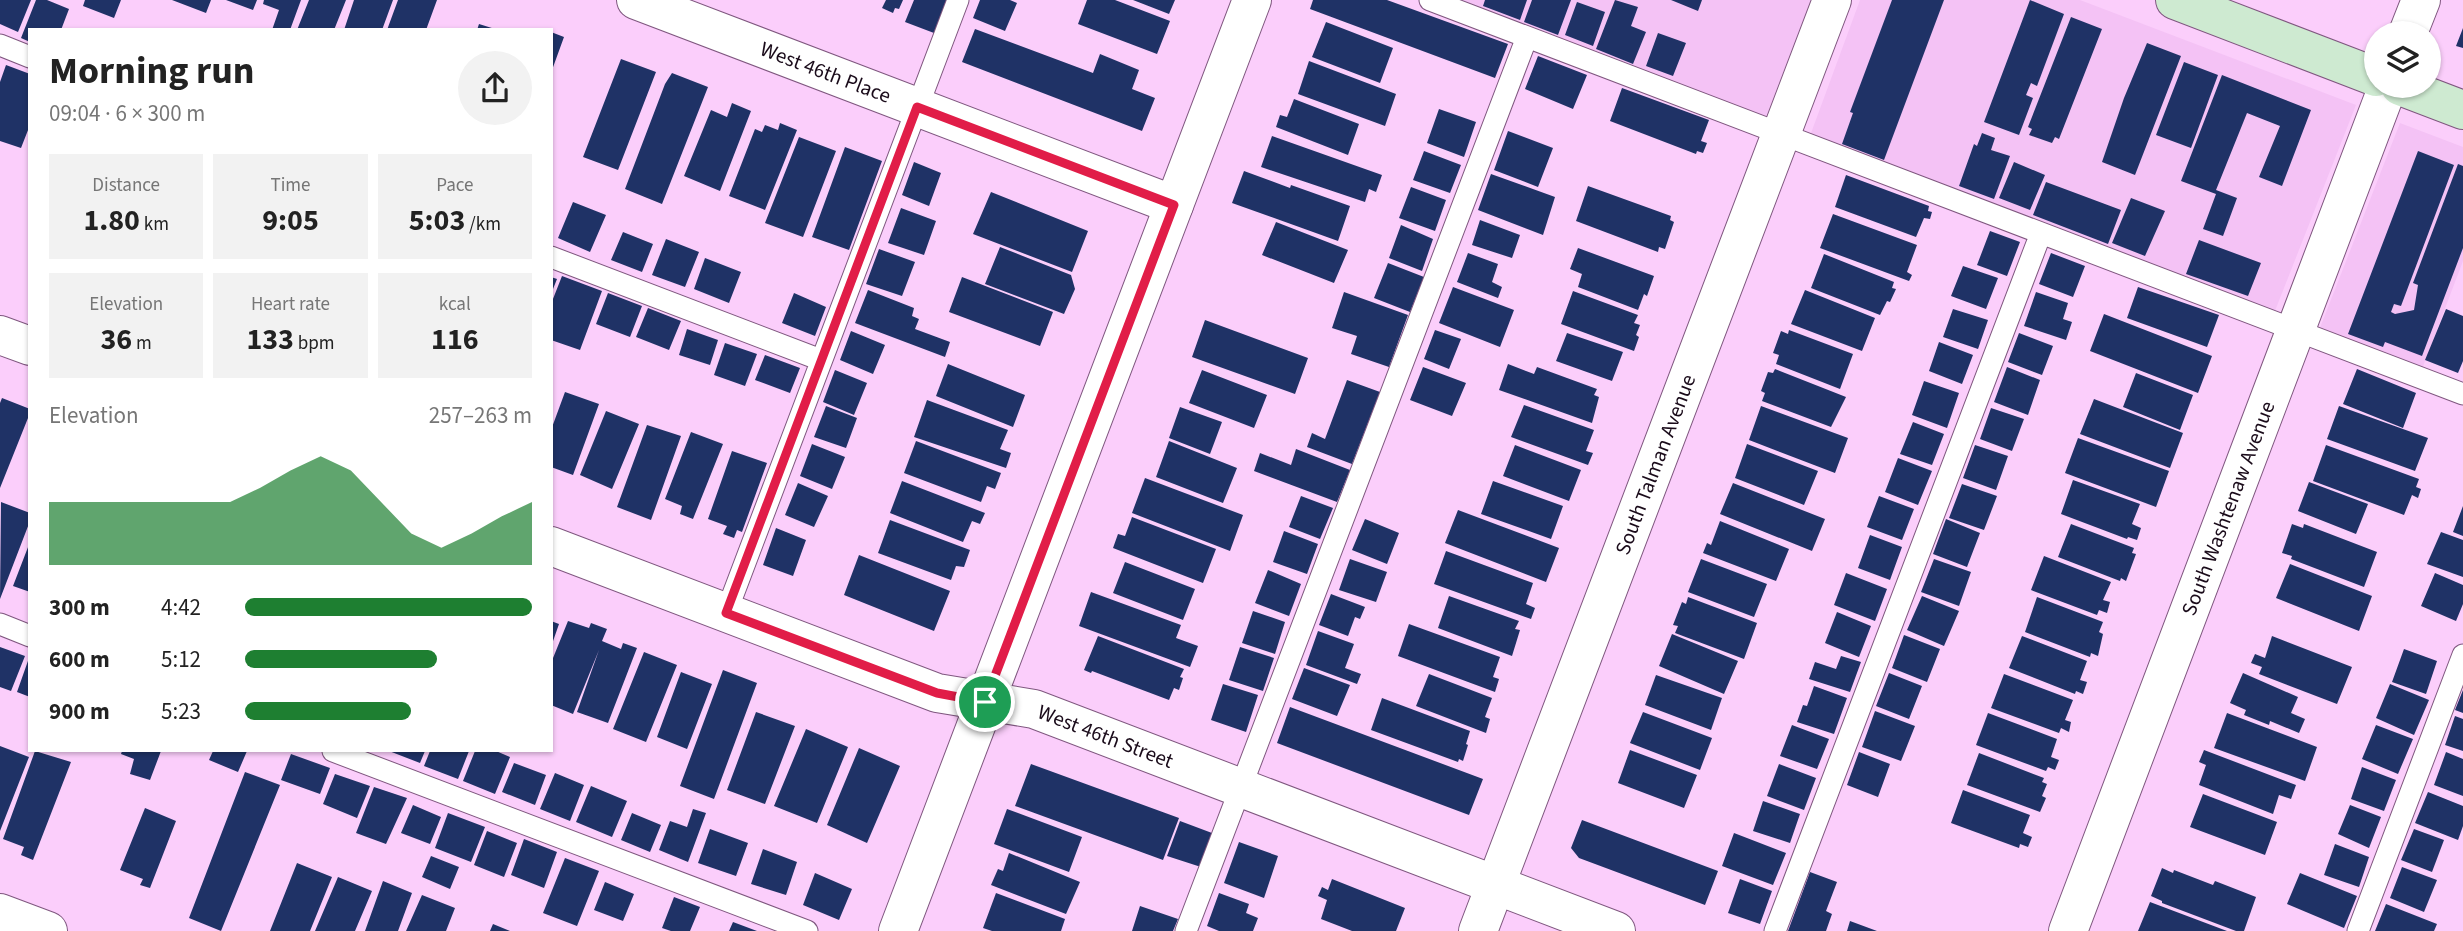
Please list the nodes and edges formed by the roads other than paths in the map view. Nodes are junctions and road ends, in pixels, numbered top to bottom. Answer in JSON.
{"nodes":[{"id":1,"x":636,"y":0,"type":"edge"},
{"id":2,"x":958,"y":0,"type":"edge"},
{"id":3,"x":1252,"y":0,"type":"edge"},
{"id":4,"x":1430,"y":0,"type":"edge"},
{"id":5,"x":1832,"y":0,"type":"edge"},
{"id":6,"x":2175,"y":0,"type":"edge"},
{"id":7,"x":2421,"y":0,"type":"edge"},
{"id":8,"x":2413,"y":21,"type":"edge"},
{"id":9,"x":1527,"y":37,"type":"junction"},
{"id":10,"x":0,"y":45,"type":"edge"},
{"id":11,"x":28,"y":56,"type":"edge"},
{"id":12,"x":2364,"y":72,"type":"edge"},
{"id":13,"x":2383,"y":98,"type":"edge"},
{"id":14,"x":2432,"y":98,"type":"edge"},
{"id":15,"x":917,"y":107,"type":"junction"},
{"id":16,"x":2463,"y":110,"type":"edge"},
{"id":17,"x":1781,"y":134,"type":"junction"},
{"id":18,"x":1174,"y":205,"type":"junction"},
{"id":19,"x":2041,"y":233,"type":"junction"},
{"id":20,"x":553,"y":258,"type":"edge"},
{"id":21,"x":2296,"y":330,"type":"junction"},
{"id":22,"x":0,"y":335,"type":"edge"},
{"id":23,"x":28,"y":345,"type":"edge"},
{"id":24,"x":821,"y":360,"type":"junction"},
{"id":25,"x":2463,"y":394,"type":"edge"},
{"id":26,"x":553,"y":547,"type":"edge"},
{"id":27,"x":726,"y":613,"type":"junction"},
{"id":28,"x":0,"y":624,"type":"edge"},
{"id":29,"x":28,"y":635,"type":"edge"},
{"id":30,"x":2463,"y":655,"type":"edge"},
{"id":31,"x":985,"y":702,"type":"junction"},
{"id":32,"x":336,"y":752,"type":"edge"},
{"id":33,"x":1241,"y":788,"type":"junction"},
{"id":34,"x":1495,"y":885,"type":"junction"},
{"id":35,"x":0,"y":913,"type":"edge"},
{"id":36,"x":48,"y":931,"type":"edge"},
{"id":37,"x":807,"y":931,"type":"edge"},
{"id":38,"x":898,"y":931,"type":"edge"},
{"id":39,"x":1186,"y":931,"type":"edge"},
{"id":40,"x":1478,"y":931,"type":"edge"},
{"id":41,"x":1616,"y":931,"type":"edge"},
{"id":42,"x":1775,"y":931,"type":"edge"},
{"id":43,"x":2068,"y":931,"type":"edge"},
{"id":44,"x":2358,"y":931,"type":"edge"}],
"edges":[{"from":1,"to":15,"type":"street","name":"West 46th Place"},
{"from":2,"to":15,"type":"lane"},
{"from":3,"to":18,"type":"street"},
{"from":4,"to":9,"type":"lane"},
{"from":5,"to":17,"type":"street","name":"South Talman Avenue"},
{"from":6,"to":12,"type":"main road"},
{"from":7,"to":8,"type":"street"},
{"from":9,"to":17,"type":"lane"},
{"from":9,"to":33,"type":"lane"},
{"from":10,"to":11,"type":"lane"},
{"from":13,"to":21,"type":"street","name":"South Washtenaw Avenue"},
{"from":14,"to":16,"type":"main road"},
{"from":15,"to":18,"type":"street","name":"West 46th Place"},
{"from":15,"to":24,"type":"lane"},
{"from":17,"to":19,"type":"lane"},
{"from":17,"to":34,"type":"street","name":"South Talman Avenue"},
{"from":18,"to":31,"type":"street"},
{"from":19,"to":21,"type":"lane"},
{"from":19,"to":42,"type":"lane"},
{"from":20,"to":24,"type":"lane"},
{"from":21,"to":25,"type":"lane"},
{"from":21,"to":43,"type":"street","name":"South Washtenaw Avenue"},
{"from":22,"to":23,"type":"street"},
{"from":24,"to":27,"type":"lane"},
{"from":26,"to":27,"type":"street","name":"West 46th Street"},
{"from":27,"to":31,"type":"street","name":"West 46th Street"},
{"from":28,"to":29,"type":"lane"},
{"from":30,"to":44,"type":"lane"},
{"from":31,"to":33,"type":"street","name":"West 46th Street"},
{"from":31,"to":38,"type":"street"},
{"from":32,"to":37,"type":"lane"},
{"from":33,"to":34,"type":"street","name":"West 46th Street"},
{"from":33,"to":39,"type":"lane"},
{"from":34,"to":40,"type":"street","name":"South Talman Avenue"},
{"from":34,"to":41,"type":"street","name":"West 46th Street"},
{"from":35,"to":36,"type":"street"}]}
